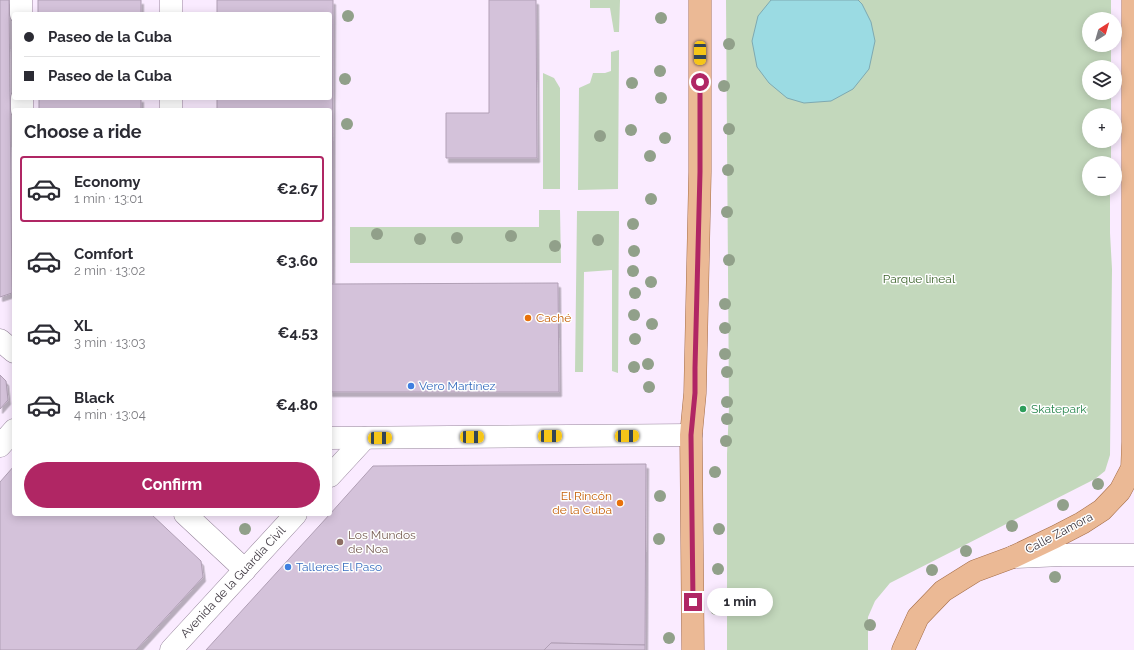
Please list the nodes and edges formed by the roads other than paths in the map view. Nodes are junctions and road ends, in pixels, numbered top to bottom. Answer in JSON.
{"nodes":[{"id":1,"x":21,"y":0,"type":"edge"},
{"id":2,"x":171,"y":0,"type":"edge"},
{"id":3,"x":700,"y":0,"type":"edge"},
{"id":4,"x":1133,"y":0,"type":"edge"},
{"id":5,"x":21,"y":12,"type":"edge"},
{"id":6,"x":171,"y":12,"type":"edge"},
{"id":7,"x":0,"y":340,"type":"edge"},
{"id":8,"x":12,"y":350,"type":"edge"},
{"id":9,"x":1134,"y":420,"type":"edge"},
{"id":10,"x":12,"y":432,"type":"edge"},
{"id":11,"x":691,"y":435,"type":"junction"},
{"id":12,"x":332,"y":438,"type":"edge"},
{"id":13,"x":365,"y":438,"type":"junction"},
{"id":14,"x":0,"y":446,"type":"edge"},
{"id":15,"x":332,"y":474,"type":"edge"},
{"id":16,"x":187,"y":516,"type":"edge"},
{"id":17,"x":294,"y":516,"type":"edge"},
{"id":18,"x":1134,"y":555,"type":"edge"},
{"id":19,"x":1013,"y":557,"type":"junction"},
{"id":20,"x":245,"y":570,"type":"junction"},
{"id":21,"x":171,"y":650,"type":"edge"},
{"id":22,"x":693,"y":650,"type":"edge"},
{"id":23,"x":903,"y":650,"type":"edge"}],
"edges":[{"from":1,"to":5,"type":"street"},
{"from":2,"to":6,"type":"street"},
{"from":3,"to":11,"type":"main road"},
{"from":4,"to":9,"type":"main road","name":"Calle Zamora"},
{"from":7,"to":8,"type":"street"},
{"from":9,"to":19,"type":"main road","name":"Calle Zamora"},
{"from":10,"to":14,"type":"street"},
{"from":11,"to":13,"type":"street"},
{"from":11,"to":22,"type":"main road"},
{"from":12,"to":13,"type":"street"},
{"from":13,"to":15,"type":"street"},
{"from":16,"to":20,"type":"street"},
{"from":17,"to":20,"type":"street","name":"Avenida de la Guardia Civil"},
{"from":18,"to":19,"type":"street","name":"Calle Zamora"},
{"from":19,"to":23,"type":"main road","name":"Calle Zamora"},
{"from":20,"to":21,"type":"street","name":"Avenida de la Guardia Civil"}]}
